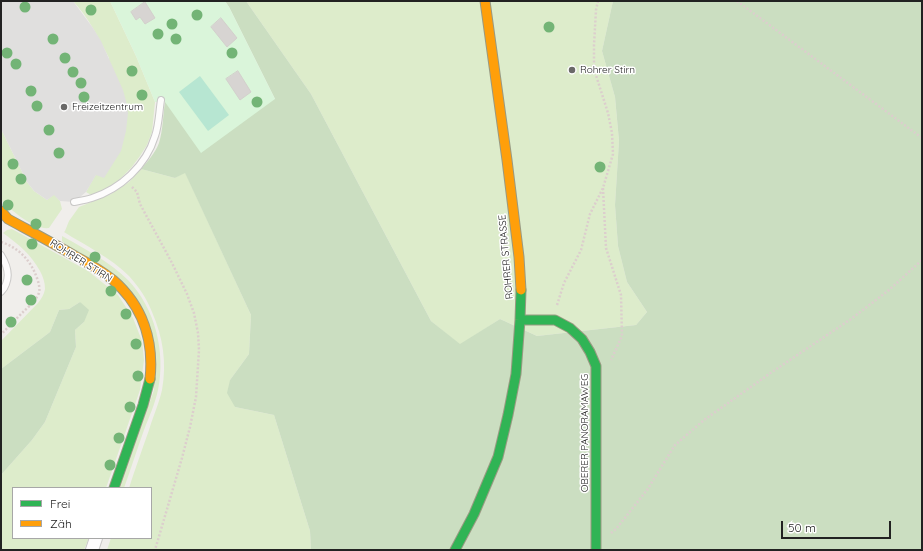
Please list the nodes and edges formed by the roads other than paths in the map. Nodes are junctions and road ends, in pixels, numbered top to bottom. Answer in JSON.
{"nodes":[{"id":1,"x":485,"y":1,"type":"edge"},
{"id":2,"x":161,"y":100,"type":"dead end"},
{"id":3,"x":74,"y":202,"type":"dead end"},
{"id":4,"x":1,"y":211,"type":"edge"},
{"id":5,"x":1,"y":255,"type":"edge"},
{"id":6,"x":1,"y":292,"type":"edge"},
{"id":7,"x":520,"y":320,"type":"junction"},
{"id":8,"x":114,"y":487,"type":"edge"},
{"id":9,"x":96,"y":539,"type":"edge"},
{"id":10,"x":596,"y":547,"type":"edge"},
{"id":11,"x":92,"y":550,"type":"edge"},
{"id":12,"x":455,"y":550,"type":"edge"}],
"edges":[{"from":1,"to":7,"type":"street","name":"ROHRER STRASSE"},
{"from":2,"to":3,"type":"lane"},
{"from":4,"to":8,"type":"street","name":"ROHRER STIRN"},
{"from":5,"to":6,"type":"lane"},
{"from":7,"to":10,"type":"street","name":"OBERER PANORAMAWEG"},
{"from":7,"to":12,"type":"street","name":"ROHRER STRASSE"},
{"from":9,"to":11,"type":"street"}]}
